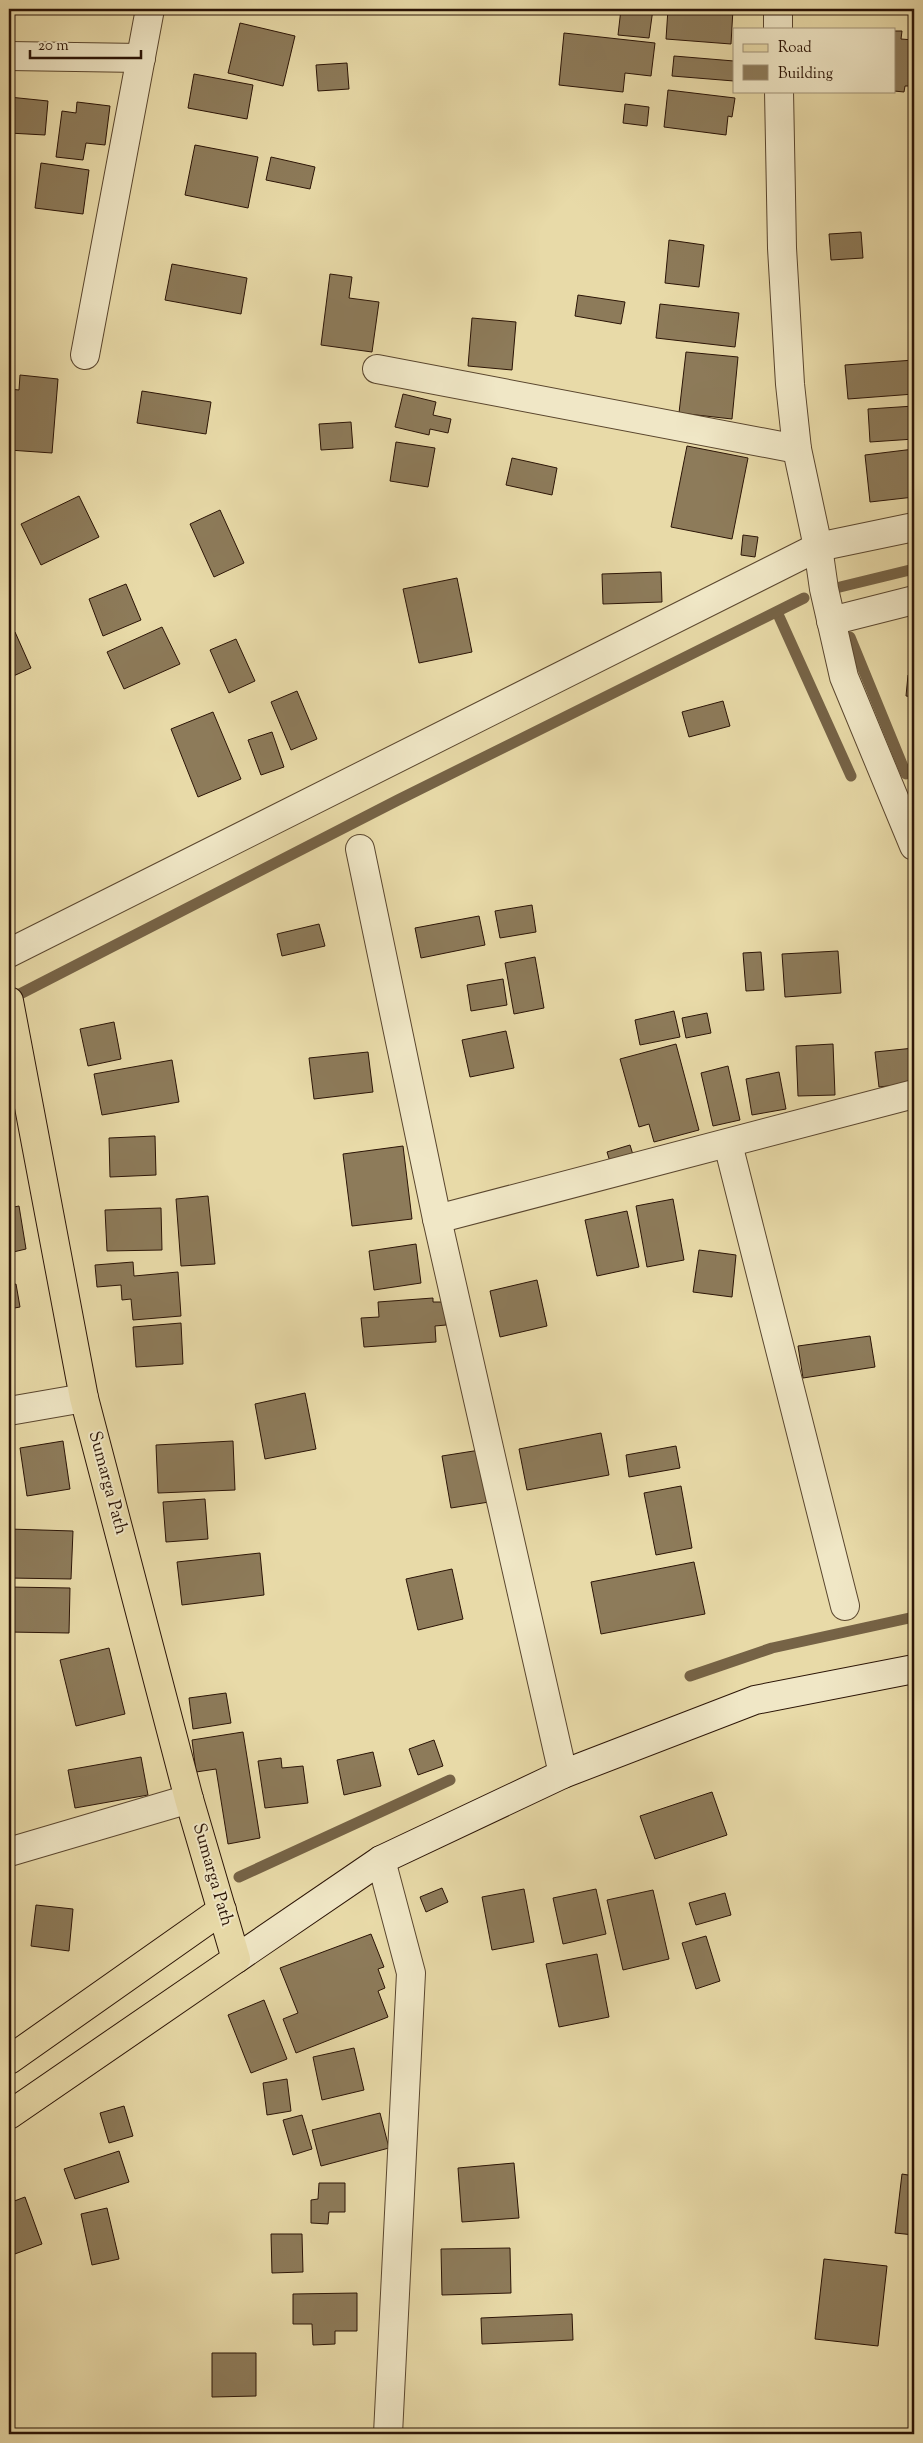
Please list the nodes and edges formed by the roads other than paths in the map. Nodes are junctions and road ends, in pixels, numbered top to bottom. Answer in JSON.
{"nodes":[{"id":1,"x":150,"y":9,"type":"edge"},
{"id":2,"x":778,"y":9,"type":"edge"},
{"id":3,"x":778,"y":28,"type":"edge"},
{"id":4,"x":9,"y":56,"type":"edge"},
{"id":5,"x":141,"y":58,"type":"junction"},
{"id":6,"x":779,"y":92,"type":"edge"},
{"id":7,"x":85,"y":356,"type":"dead end"},
{"id":8,"x":377,"y":369,"type":"dead end"},
{"id":9,"x":797,"y":449,"type":"junction"},
{"id":10,"x":914,"y":527,"type":"edge"},
{"id":11,"x":818,"y":547,"type":"junction"},
{"id":12,"x":914,"y":600,"type":"edge"},
{"id":13,"x":831,"y":621,"type":"junction"},
{"id":14,"x":914,"y":846,"type":"edge"},
{"id":15,"x":360,"y":849,"type":"dead end"},
{"id":16,"x":9,"y":953,"type":"edge"},
{"id":17,"x":9,"y":1001,"type":"edge"},
{"id":18,"x":914,"y":1094,"type":"edge"},
{"id":19,"x":728,"y":1144,"type":"junction"},
{"id":20,"x":437,"y":1219,"type":"junction"},
{"id":21,"x":84,"y":1398,"type":"junction"},
{"id":22,"x":9,"y":1411,"type":"edge"},
{"id":23,"x":845,"y":1606,"type":"dead end"},
{"id":24,"x":914,"y":1669,"type":"edge"},
{"id":25,"x":564,"y":1774,"type":"junction"},
{"id":26,"x":190,"y":1799,"type":"junction"},
{"id":27,"x":9,"y":1852,"type":"edge"},
{"id":28,"x":380,"y":1860,"type":"junction"},
{"id":29,"x":222,"y":1910,"type":"junction"},
{"id":30,"x":236,"y":1959,"type":"junction"},
{"id":31,"x":9,"y":2060,"type":"edge"},
{"id":32,"x":9,"y":2115,"type":"edge"},
{"id":33,"x":388,"y":2434,"type":"edge"}],
"edges":[{"from":1,"to":5,"type":"street"},
{"from":2,"to":3,"type":"street"},
{"from":4,"to":5,"type":"street"},
{"from":5,"to":7,"type":"street"},
{"from":6,"to":9,"type":"street"},
{"from":8,"to":9,"type":"street"},
{"from":9,"to":11,"type":"street"},
{"from":10,"to":11,"type":"street"},
{"from":11,"to":13,"type":"street"},
{"from":11,"to":16,"type":"street"},
{"from":12,"to":13,"type":"street"},
{"from":13,"to":14,"type":"street"},
{"from":15,"to":20,"type":"street"},
{"from":17,"to":21,"type":"main road","name":"Sumarga Path"},
{"from":18,"to":19,"type":"street"},
{"from":19,"to":20,"type":"street"},
{"from":19,"to":23,"type":"street"},
{"from":20,"to":25,"type":"street"},
{"from":21,"to":22,"type":"street"},
{"from":21,"to":26,"type":"main road","name":"Sumarga Path"},
{"from":24,"to":25,"type":"street"},
{"from":25,"to":28,"type":"street"},
{"from":26,"to":27,"type":"street"},
{"from":26,"to":29,"type":"main road","name":"Sumarga Path"},
{"from":28,"to":30,"type":"street"},
{"from":28,"to":33,"type":"street"},
{"from":29,"to":30,"type":"main road","name":"Sumarga Path"},
{"from":29,"to":31,"type":"main road"},
{"from":30,"to":32,"type":"main road"}]}
